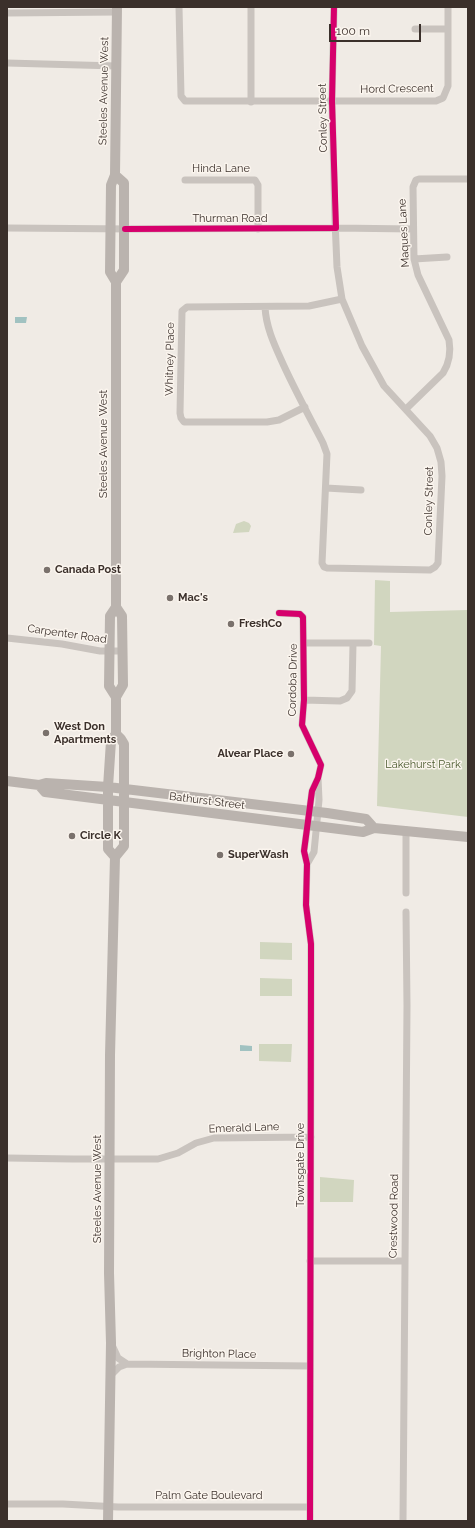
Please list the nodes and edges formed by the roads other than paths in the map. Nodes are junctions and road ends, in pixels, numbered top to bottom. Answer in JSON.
{"nodes":[{"id":1,"x":179,"y":7,"type":"edge"},
{"id":2,"x":252,"y":7,"type":"edge"},
{"id":3,"x":334,"y":7,"type":"edge"},
{"id":4,"x":448,"y":7,"type":"edge"},
{"id":5,"x":71,"y":10,"type":"edge"},
{"id":6,"x":117,"y":10,"type":"edge"},
{"id":7,"x":7,"y":13,"type":"edge"},
{"id":8,"x":415,"y":29,"type":"dead end"},
{"id":9,"x":448,"y":29,"type":"junction"},
{"id":10,"x":7,"y":64,"type":"edge"},
{"id":11,"x":117,"y":66,"type":"junction"},
{"id":12,"x":332,"y":101,"type":"junction"},
{"id":13,"x":251,"y":102,"type":"junction"},
{"id":14,"x":115,"y":175,"type":"junction"},
{"id":15,"x":468,"y":178,"type":"edge"},
{"id":16,"x":185,"y":180,"type":"dead end"},
{"id":17,"x":7,"y":228,"type":"edge"},
{"id":18,"x":336,"y":228,"type":"junction"},
{"id":19,"x":111,"y":229,"type":"junction"},
{"id":20,"x":125,"y":229,"type":"junction"},
{"id":21,"x":258,"y":229,"type":"junction"},
{"id":22,"x":413,"y":230,"type":"junction"},
{"id":23,"x":447,"y":257,"type":"dead end"},
{"id":24,"x":414,"y":259,"type":"junction"},
{"id":25,"x":116,"y":282,"type":"junction"},
{"id":26,"x":342,"y":299,"type":"junction"},
{"id":27,"x":265,"y":307,"type":"junction"},
{"id":28,"x":305,"y":407,"type":"junction"},
{"id":29,"x":406,"y":409,"type":"junction"},
{"id":30,"x":326,"y":488,"type":"junction"},
{"id":31,"x":361,"y":490,"type":"dead end"},
{"id":32,"x":116,"y":607,"type":"junction"},
{"id":33,"x":278,"y":614,"type":"dead end"},
{"id":34,"x":7,"y":638,"type":"edge"},
{"id":35,"x":369,"y":643,"type":"dead end"},
{"id":36,"x":304,"y":644,"type":"junction"},
{"id":37,"x":353,"y":644,"type":"junction"},
{"id":38,"x":123,"y":650,"type":"junction"},
{"id":39,"x":110,"y":651,"type":"junction"},
{"id":40,"x":116,"y":697,"type":"junction"},
{"id":41,"x":304,"y":700,"type":"junction"},
{"id":42,"x":116,"y":734,"type":"junction"},
{"id":43,"x":7,"y":782,"type":"edge"},
{"id":44,"x":38,"y":785,"type":"junction"},
{"id":45,"x":108,"y":787,"type":"junction"},
{"id":46,"x":124,"y":790,"type":"junction"},
{"id":47,"x":108,"y":800,"type":"junction"},
{"id":48,"x":124,"y":802,"type":"junction"},
{"id":49,"x":314,"y":811,"type":"junction"},
{"id":50,"x":312,"y":827,"type":"junction"},
{"id":51,"x":374,"y":828,"type":"junction"},
{"id":52,"x":406,"y":830,"type":"junction"},
{"id":53,"x":468,"y":837,"type":"edge"},
{"id":54,"x":116,"y":857,"type":"junction"},
{"id":55,"x":406,"y":893,"type":"dead end"},
{"id":56,"x":406,"y":912,"type":"dead end"},
{"id":57,"x":311,"y":1137,"type":"junction"},
{"id":58,"x":7,"y":1158,"type":"edge"},
{"id":59,"x":109,"y":1159,"type":"junction"},
{"id":60,"x":310,"y":1261,"type":"junction"},
{"id":61,"x":404,"y":1261,"type":"junction"},
{"id":62,"x":111,"y":1343,"type":"junction"},
{"id":63,"x":127,"y":1364,"type":"junction"},
{"id":64,"x":310,"y":1366,"type":"junction"},
{"id":65,"x":111,"y":1375,"type":"junction"},
{"id":66,"x":7,"y":1504,"type":"edge"},
{"id":67,"x":108,"y":1506,"type":"junction"},
{"id":68,"x":310,"y":1507,"type":"junction"},
{"id":69,"x":108,"y":1521,"type":"edge"},
{"id":70,"x":310,"y":1521,"type":"edge"},
{"id":71,"x":404,"y":1521,"type":"edge"}],
"edges":[{"from":1,"to":13,"type":"street"},
{"from":2,"to":13,"type":"street"},
{"from":3,"to":12,"type":"street","name":"Conley Street"},
{"from":4,"to":9,"type":"street","name":"Hord Crescent"},
{"from":5,"to":6,"type":"street"},
{"from":5,"to":7,"type":"street"},
{"from":6,"to":11,"type":"main road","name":"Steeles Avenue West"},
{"from":8,"to":9,"type":"street"},
{"from":9,"to":12,"type":"street","name":"Hord Crescent"},
{"from":10,"to":11,"type":"street"},
{"from":11,"to":14,"type":"main road","name":"Steeles Avenue West"},
{"from":12,"to":13,"type":"street"},
{"from":12,"to":18,"type":"street","name":"Conley Street"},
{"from":14,"to":19,"type":"main road","name":"Steeles Avenue West"},
{"from":14,"to":20,"type":"main road","name":"Steeles Avenue West"},
{"from":15,"to":22,"type":"street","name":"Maques Lane"},
{"from":16,"to":21,"type":"street","name":"Hinda Lane"},
{"from":17,"to":19,"type":"street","name":"Thurman Road"},
{"from":18,"to":21,"type":"street","name":"Thurman Road"},
{"from":18,"to":22,"type":"street","name":"Thurman Road"},
{"from":18,"to":26,"type":"street","name":"Conley Street"},
{"from":19,"to":20,"type":"street","name":"Thurman Road"},
{"from":19,"to":25,"type":"main road","name":"Steeles Avenue West"},
{"from":20,"to":21,"type":"street","name":"Thurman Road"},
{"from":20,"to":25,"type":"main road","name":"Steeles Avenue West"},
{"from":22,"to":24,"type":"street","name":"Maques Lane"},
{"from":23,"to":24,"type":"street"},
{"from":24,"to":29,"type":"street","name":"Maques Lane"},
{"from":25,"to":32,"type":"main road","name":"Steeles Avenue West"},
{"from":26,"to":27,"type":"street","name":"Whitney Place"},
{"from":26,"to":29,"type":"street","name":"Conley Street"},
{"from":27,"to":28,"type":"street","name":"Conley Street"},
{"from":27,"to":28,"type":"street","name":"Whitney Place"},
{"from":28,"to":30,"type":"street","name":"Conley Street"},
{"from":29,"to":30,"type":"street","name":"Conley Street"},
{"from":30,"to":31,"type":"street"},
{"from":32,"to":38,"type":"main road","name":"Steeles Avenue West"},
{"from":32,"to":39,"type":"main road","name":"Steeles Avenue West"},
{"from":33,"to":36,"type":"street","name":"Cordoba Drive"},
{"from":34,"to":39,"type":"street","name":"Carpenter Road"},
{"from":35,"to":37,"type":"street"},
{"from":36,"to":37,"type":"street"},
{"from":36,"to":41,"type":"street","name":"Cordoba Drive"},
{"from":37,"to":41,"type":"street"},
{"from":38,"to":39,"type":"street","name":"Carpenter Road"},
{"from":38,"to":40,"type":"main road","name":"Steeles Avenue West"},
{"from":39,"to":40,"type":"main road","name":"Steeles Avenue West"},
{"from":40,"to":42,"type":"main road","name":"Steeles Avenue West"},
{"from":41,"to":49,"type":"street","name":"Cordoba Drive"},
{"from":42,"to":45,"type":"main road","name":"Steeles Avenue West"},
{"from":42,"to":46,"type":"main road","name":"Steeles Avenue West"},
{"from":43,"to":44,"type":"main road","name":"Bathurst Street"},
{"from":44,"to":45,"type":"main road","name":"Bathurst Street"},
{"from":44,"to":47,"type":"main road","name":"Bathurst Street"},
{"from":45,"to":46,"type":"main road","name":"Bathurst Street"},
{"from":45,"to":47,"type":"main road","name":"Steeles Avenue West"},
{"from":46,"to":48,"type":"main road","name":"Steeles Avenue West"},
{"from":46,"to":49,"type":"main road","name":"Bathurst Street"},
{"from":47,"to":48,"type":"main road","name":"Bathurst Street"},
{"from":47,"to":54,"type":"main road","name":"Steeles Avenue West"},
{"from":48,"to":50,"type":"main road","name":"Bathurst Street"},
{"from":48,"to":54,"type":"main road","name":"Steeles Avenue West"},
{"from":49,"to":50,"type":"street","name":"Townsgate Drive"},
{"from":49,"to":51,"type":"main road","name":"Bathurst Street"},
{"from":50,"to":51,"type":"main road","name":"Bathurst Street"},
{"from":50,"to":57,"type":"street","name":"Townsgate Drive"},
{"from":51,"to":52,"type":"main road","name":"Bathurst Street"},
{"from":52,"to":53,"type":"main road","name":"Bathurst Street"},
{"from":52,"to":55,"type":"street"},
{"from":54,"to":59,"type":"main road","name":"Steeles Avenue West"},
{"from":56,"to":61,"type":"street","name":"Crestwood Road"},
{"from":57,"to":59,"type":"street","name":"Emerald Lane"},
{"from":57,"to":60,"type":"street","name":"Townsgate Drive"},
{"from":58,"to":59,"type":"street","name":"Emerald Lane"},
{"from":59,"to":62,"type":"main road","name":"Steeles Avenue West"},
{"from":60,"to":61,"type":"street"},
{"from":60,"to":64,"type":"street","name":"Townsgate Drive"},
{"from":61,"to":71,"type":"street","name":"Crestwood Road"},
{"from":62,"to":63,"type":"street"},
{"from":62,"to":65,"type":"main road","name":"Steeles Avenue West"},
{"from":63,"to":64,"type":"street","name":"Brighton Place"},
{"from":63,"to":65,"type":"street"},
{"from":64,"to":68,"type":"street","name":"Townsgate Drive"},
{"from":65,"to":67,"type":"main road","name":"Steeles Avenue West"},
{"from":66,"to":67,"type":"street","name":"Palm Gate Boulevard"},
{"from":67,"to":68,"type":"street","name":"Palm Gate Boulevard"},
{"from":67,"to":69,"type":"main road","name":"Steeles Avenue West"},
{"from":68,"to":70,"type":"street","name":"Townsgate Drive"}]}
